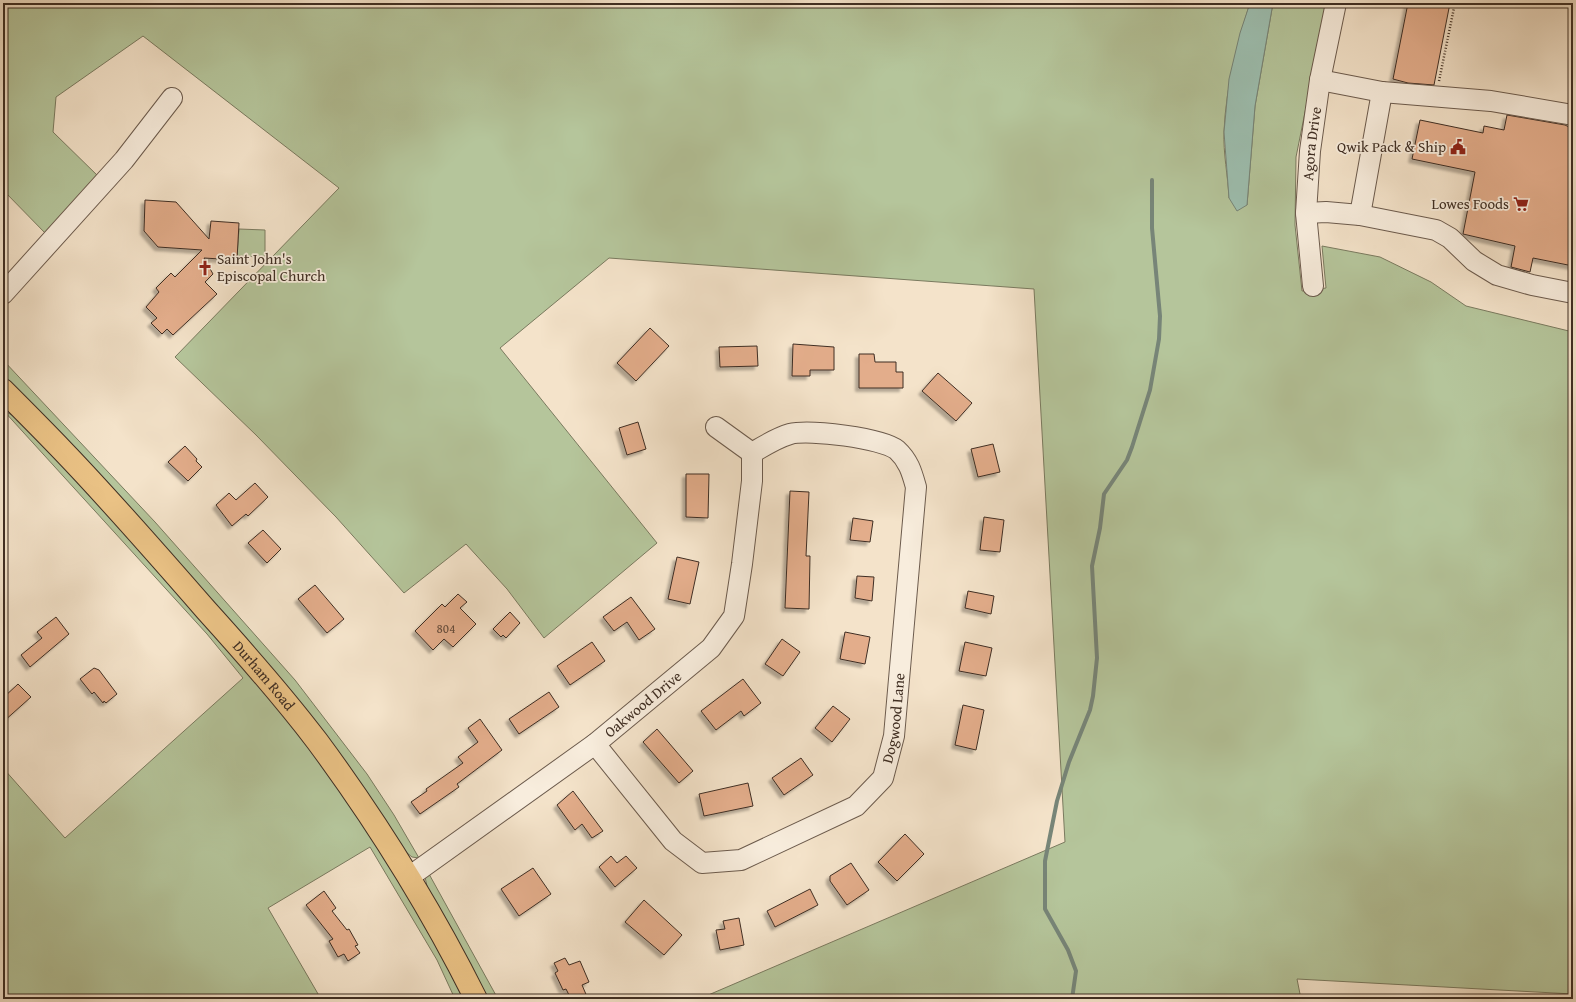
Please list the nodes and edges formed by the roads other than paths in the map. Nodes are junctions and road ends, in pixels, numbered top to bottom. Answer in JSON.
{"nodes":[{"id":1,"x":1336,"y":3,"type":"edge"},
{"id":2,"x":1320,"y":80,"type":"junction"},
{"id":3,"x":1382,"y":92,"type":"junction"},
{"id":4,"x":172,"y":98,"type":"dead end"},
{"id":5,"x":1573,"y":115,"type":"edge"},
{"id":6,"x":1306,"y":213,"type":"junction"},
{"id":7,"x":1360,"y":215,"type":"junction"},
{"id":8,"x":1313,"y":286,"type":"dead end"},
{"id":9,"x":1573,"y":293,"type":"edge"},
{"id":10,"x":3,"y":294,"type":"edge"},
{"id":11,"x":3,"y":390,"type":"edge"},
{"id":12,"x":716,"y":427,"type":"dead end"},
{"id":13,"x":752,"y":453,"type":"junction"},
{"id":14,"x":595,"y":744,"type":"junction"},
{"id":15,"x":409,"y":877,"type":"junction"},
{"id":16,"x":476,"y":999,"type":"edge"}],
"edges":[{"from":1,"to":2,"type":"street","name":"Agora Drive"},
{"from":2,"to":3,"type":"street"},
{"from":2,"to":6,"type":"street","name":"Agora Drive"},
{"from":3,"to":5,"type":"street"},
{"from":3,"to":7,"type":"street"},
{"from":4,"to":10,"type":"street"},
{"from":6,"to":7,"type":"street"},
{"from":6,"to":8,"type":"street","name":"Agora Drive"},
{"from":7,"to":9,"type":"street"},
{"from":11,"to":15,"type":"main road","name":"Durham Road"},
{"from":12,"to":13,"type":"street"},
{"from":13,"to":14,"type":"street","name":"Oakwood Drive"},
{"from":13,"to":14,"type":"street","name":"Dogwood Lane"},
{"from":14,"to":15,"type":"street","name":"Oakwood Drive"},
{"from":15,"to":16,"type":"main road","name":"Durham Road"}]}
